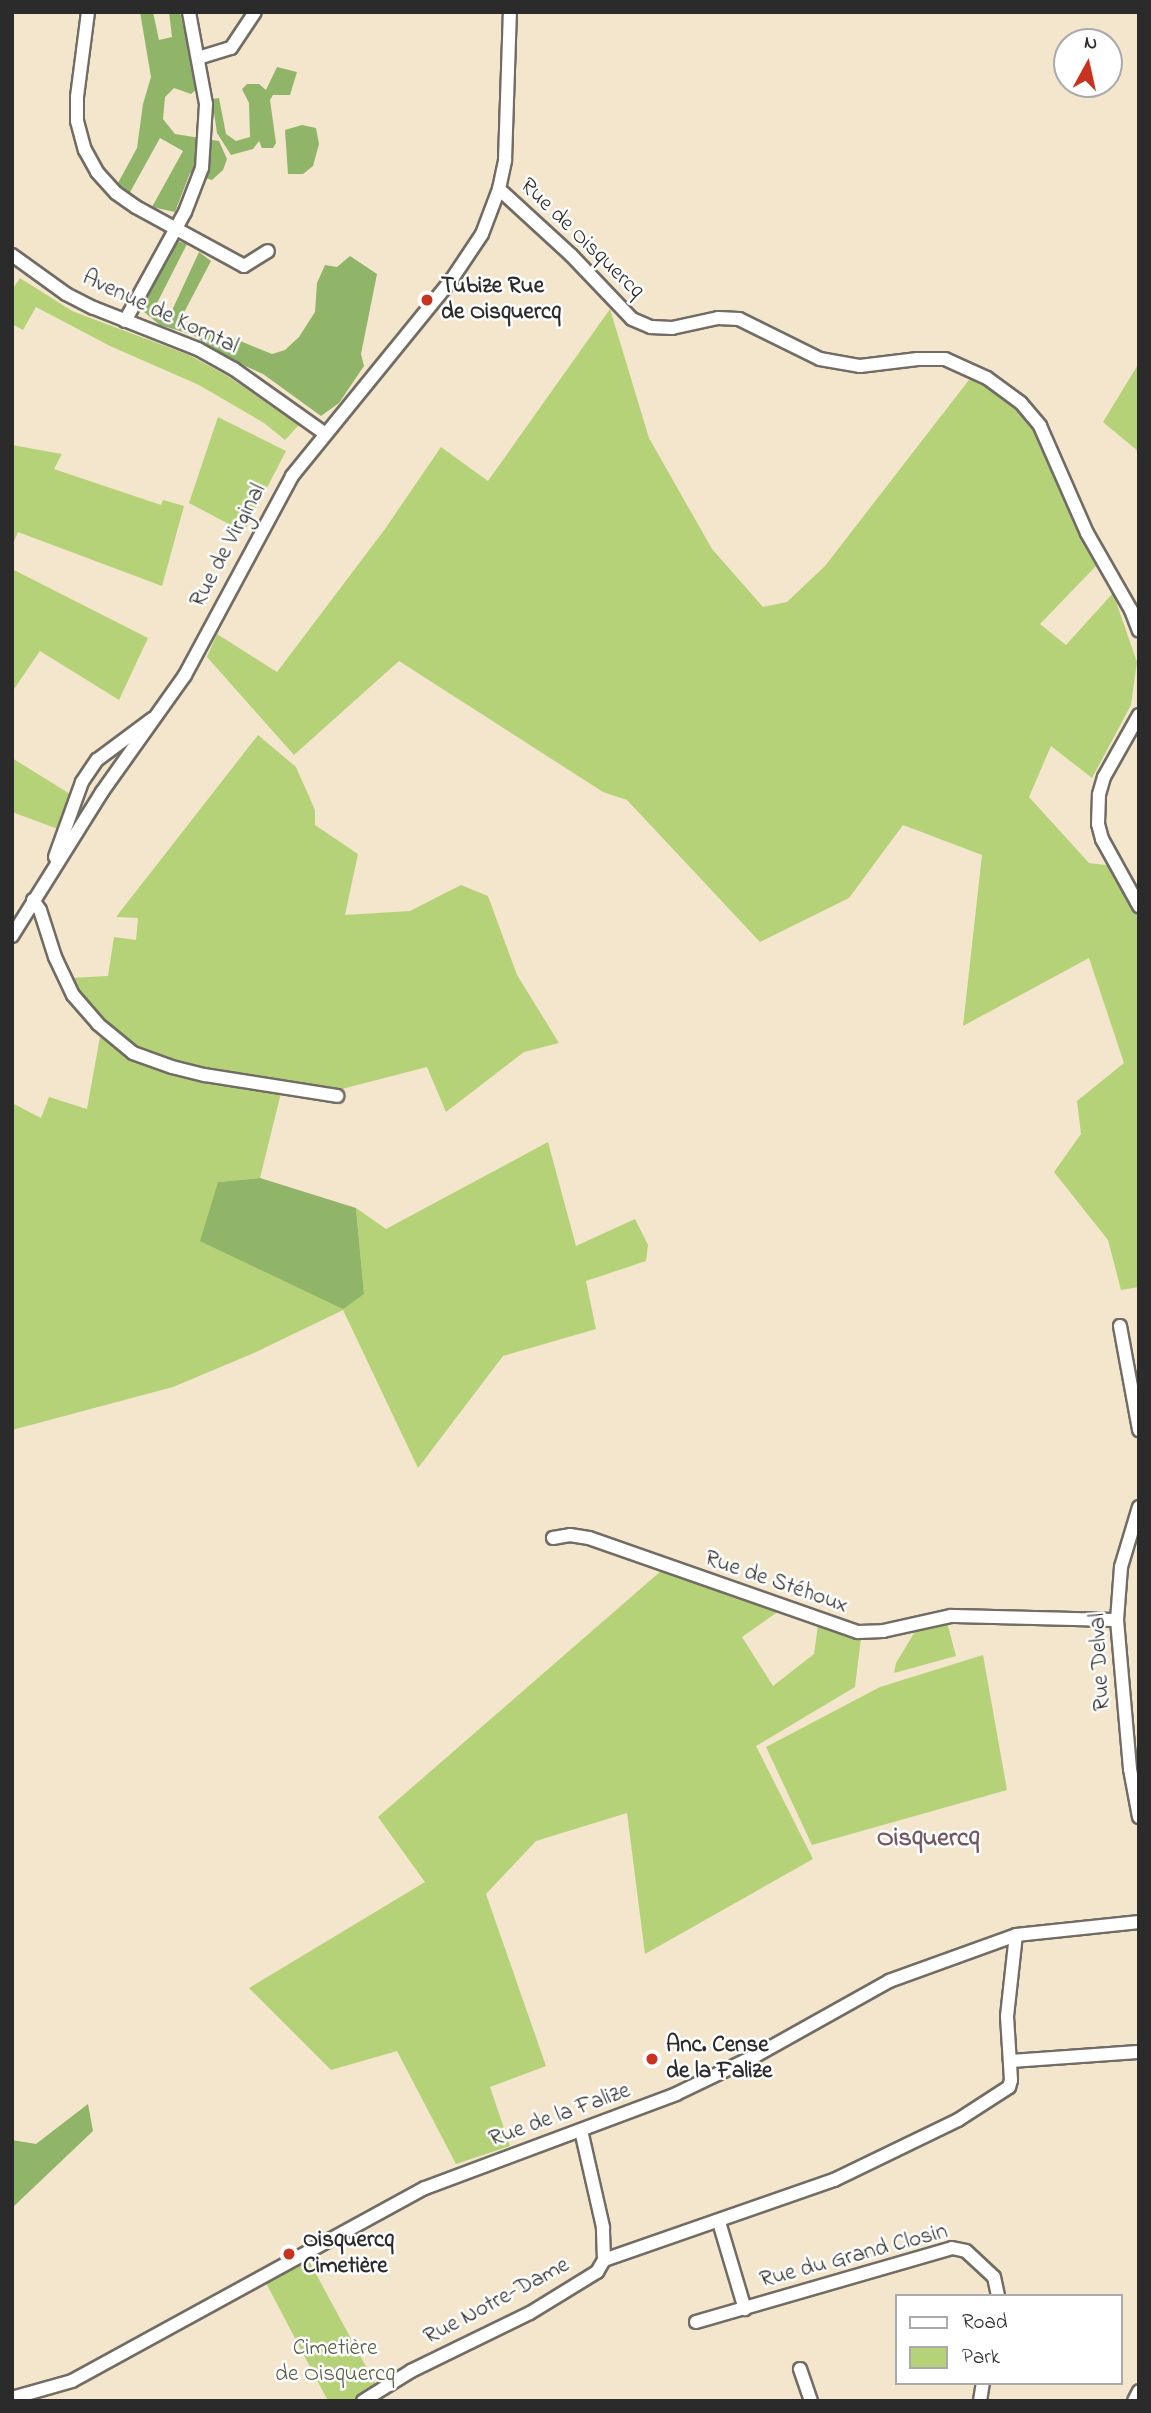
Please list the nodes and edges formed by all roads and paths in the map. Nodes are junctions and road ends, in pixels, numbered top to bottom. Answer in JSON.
{"nodes":[{"id":1,"x":88,"y":12,"type":"edge"},
{"id":2,"x":189,"y":12,"type":"edge"},
{"id":3,"x":255,"y":12,"type":"edge"},
{"id":4,"x":510,"y":12,"type":"edge"},
{"id":5,"x":198,"y":58,"type":"junction"},
{"id":6,"x":499,"y":189,"type":"junction"},
{"id":7,"x":176,"y":229,"type":"junction"},
{"id":8,"x":268,"y":251,"type":"dead end"},
{"id":9,"x":12,"y":255,"type":"edge"},
{"id":10,"x":125,"y":321,"type":"junction"},
{"id":11,"x":324,"y":433,"type":"junction"},
{"id":12,"x":1139,"y":631,"type":"edge"},
{"id":13,"x":1139,"y":715,"type":"edge"},
{"id":14,"x":158,"y":716,"type":"junction"},
{"id":15,"x":49,"y":875,"type":"junction"},
{"id":16,"x":33,"y":900,"type":"junction"},
{"id":17,"x":1139,"y":906,"type":"edge"},
{"id":18,"x":13,"y":932,"type":"edge"},
{"id":19,"x":337,"y":1096,"type":"dead end"},
{"id":20,"x":1120,"y":1326,"type":"dead end"},
{"id":21,"x":1139,"y":1430,"type":"edge"},
{"id":22,"x":1139,"y":1507,"type":"edge"},
{"id":23,"x":553,"y":1538,"type":"dead end"},
{"id":24,"x":1117,"y":1620,"type":"junction"},
{"id":25,"x":1139,"y":1817,"type":"edge"},
{"id":26,"x":1139,"y":1922,"type":"edge"},
{"id":27,"x":1016,"y":1935,"type":"junction"},
{"id":28,"x":1139,"y":2052,"type":"edge"},
{"id":29,"x":1010,"y":2061,"type":"junction"},
{"id":30,"x":582,"y":2130,"type":"junction"},
{"id":31,"x":719,"y":2222,"type":"junction"},
{"id":32,"x":604,"y":2260,"type":"junction"},
{"id":33,"x":998,"y":2294,"type":"edge"},
{"id":34,"x":745,"y":2309,"type":"junction"},
{"id":35,"x":696,"y":2322,"type":"dead end"},
{"id":36,"x":800,"y":2369,"type":"dead end"},
{"id":37,"x":1139,"y":2391,"type":"edge"},
{"id":38,"x":12,"y":2398,"type":"edge"},
{"id":39,"x":363,"y":2401,"type":"edge"},
{"id":40,"x":811,"y":2401,"type":"edge"},
{"id":41,"x":1134,"y":2401,"type":"edge"}],
"edges":[{"from":1,"to":7,"type":"street"},
{"from":2,"to":5,"type":"street"},
{"from":3,"to":5,"type":"street"},
{"from":4,"to":6,"type":"street","name":"Rue de Virginal"},
{"from":5,"to":7,"type":"street"},
{"from":6,"to":11,"type":"street","name":"Rue de Virginal"},
{"from":6,"to":12,"type":"street","name":"Rue de Oisquercq"},
{"from":7,"to":8,"type":"street"},
{"from":7,"to":10,"type":"street"},
{"from":9,"to":10,"type":"street","name":"Avenue de Korntal"},
{"from":10,"to":11,"type":"street","name":"Avenue de Korntal"},
{"from":11,"to":14,"type":"street","name":"Rue de Virginal"},
{"from":13,"to":17,"type":"street"},
{"from":14,"to":15,"type":"street","name":"Rue de Virginal"},
{"from":14,"to":15,"type":"street"},
{"from":15,"to":16,"type":"street","name":"Rue de Virginal"},
{"from":16,"to":18,"type":"street","name":"Rue de Virginal"},
{"from":16,"to":19,"type":"street"},
{"from":20,"to":21,"type":"street"},
{"from":22,"to":24,"type":"street","name":"Rue Delval"},
{"from":23,"to":24,"type":"street","name":"Rue de Stéhoux"},
{"from":24,"to":25,"type":"street","name":"Rue Delval"},
{"from":26,"to":27,"type":"street","name":"Rue de la Falize"},
{"from":27,"to":29,"type":"street"},
{"from":27,"to":30,"type":"street","name":"Rue de la Falize"},
{"from":28,"to":29,"type":"street"},
{"from":29,"to":31,"type":"street"},
{"from":30,"to":32,"type":"street","name":"Rue Notre-Dame"},
{"from":30,"to":38,"type":"street","name":"Rue de la Falize"},
{"from":31,"to":32,"type":"street"},
{"from":31,"to":34,"type":"street"},
{"from":32,"to":39,"type":"street","name":"Rue Notre-Dame"},
{"from":33,"to":34,"type":"street","name":"Rue du Grand Closin"},
{"from":34,"to":35,"type":"street","name":"Rue du Grand Closin"},
{"from":36,"to":40,"type":"street"},
{"from":37,"to":41,"type":"street"}]}
